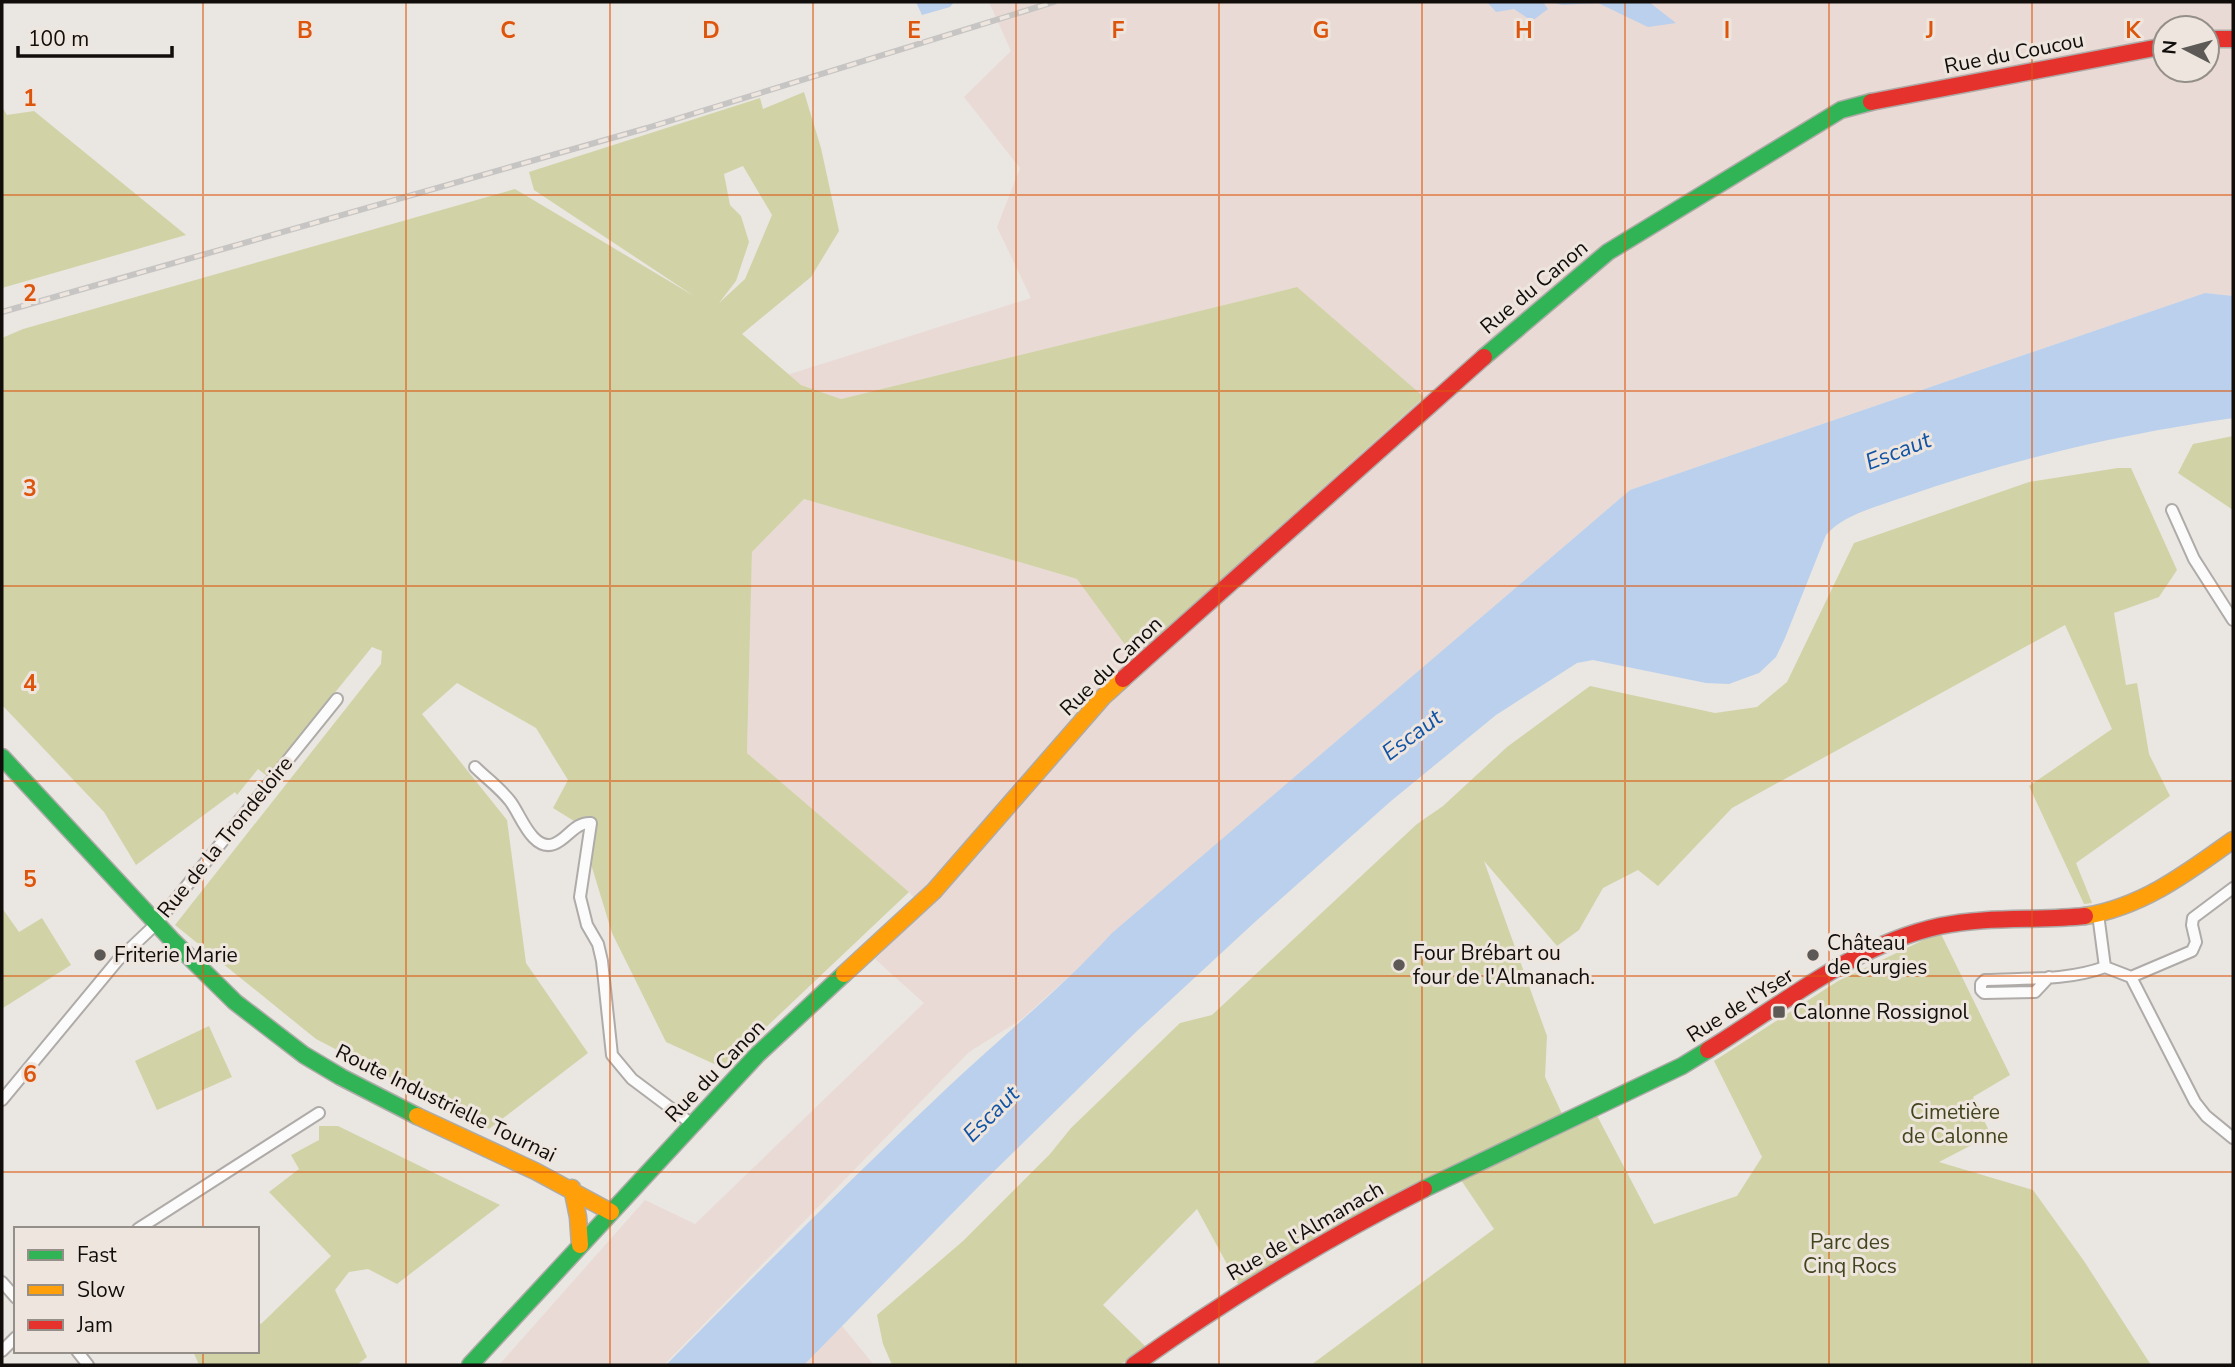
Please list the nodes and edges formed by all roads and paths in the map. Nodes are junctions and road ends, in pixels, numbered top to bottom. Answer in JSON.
{"nodes":[{"id":1,"x":2151,"y":49,"type":"edge"},
{"id":2,"x":1870,"y":102,"type":"joint"},
{"id":3,"x":2172,"y":510,"type":"dead end"},
{"id":4,"x":2233,"y":620,"type":"edge"},
{"id":5,"x":337,"y":699,"type":"dead end"},
{"id":6,"x":2,"y":757,"type":"edge"},
{"id":7,"x":475,"y":767,"type":"dead end"},
{"id":8,"x":2233,"y":840,"type":"edge"},
{"id":9,"x":2233,"y":888,"type":"edge"},
{"id":10,"x":2098,"y":914,"type":"junction"},
{"id":11,"x":156,"y":924,"type":"junction"},
{"id":12,"x":2105,"y":967,"type":"junction"},
{"id":13,"x":2049,"y":977,"type":"junction"},
{"id":14,"x":2131,"y":977,"type":"junction"},
{"id":15,"x":2,"y":1100,"type":"edge"},
{"id":16,"x":319,"y":1113,"type":"dead end"},
{"id":17,"x":692,"y":1124,"type":"junction"},
{"id":18,"x":2233,"y":1138,"type":"edge"},
{"id":19,"x":1506,"y":1148,"type":"joint"},
{"id":20,"x":572,"y":1188,"type":"junction"},
{"id":21,"x":611,"y":1212,"type":"junction"},
{"id":22,"x":141,"y":1227,"type":"edge"},
{"id":23,"x":580,"y":1245,"type":"junction"},
{"id":24,"x":2,"y":1282,"type":"edge"},
{"id":25,"x":14,"y":1296,"type":"edge"},
{"id":26,"x":470,"y":1365,"type":"edge"},
{"id":27,"x":1133,"y":1365,"type":"edge"}],
"edges":[{"from":1,"to":2,"type":"main road","name":"Rue du Coucou"},
{"from":2,"to":17,"type":"main road","name":"Rue du Canon"},
{"from":3,"to":4,"type":"street"},
{"from":5,"to":11,"type":"street","name":"Rue de la Trondeloire"},
{"from":6,"to":11,"type":"main road","name":"Route Industrielle Tournai"},
{"from":7,"to":17,"type":"street"},
{"from":8,"to":10,"type":"main road","name":"Rue de l'Yser"},
{"from":9,"to":14,"type":"street"},
{"from":10,"to":12,"type":"street"},
{"from":10,"to":19,"type":"main road","name":"Rue de l'Yser"},
{"from":11,"to":15,"type":"street","name":"Rue de la Trondeloire"},
{"from":11,"to":20,"type":"main road","name":"Route Industrielle Tournai"},
{"from":12,"to":13,"type":"street"},
{"from":12,"to":14,"type":"street"},
{"from":13,"to":13,"type":"street"},
{"from":14,"to":18,"type":"street"},
{"from":16,"to":22,"type":"street"},
{"from":17,"to":21,"type":"main road","name":"Rue du Canon"},
{"from":19,"to":27,"type":"main road","name":"Rue de l'Almanach"},
{"from":20,"to":21,"type":"main road","name":"Route Industrielle Tournai"},
{"from":20,"to":23,"type":"main road"},
{"from":21,"to":23,"type":"main road","name":"Rue du Canon"},
{"from":23,"to":26,"type":"main road","name":"Rue du Canon"},
{"from":24,"to":25,"type":"street"}]}
